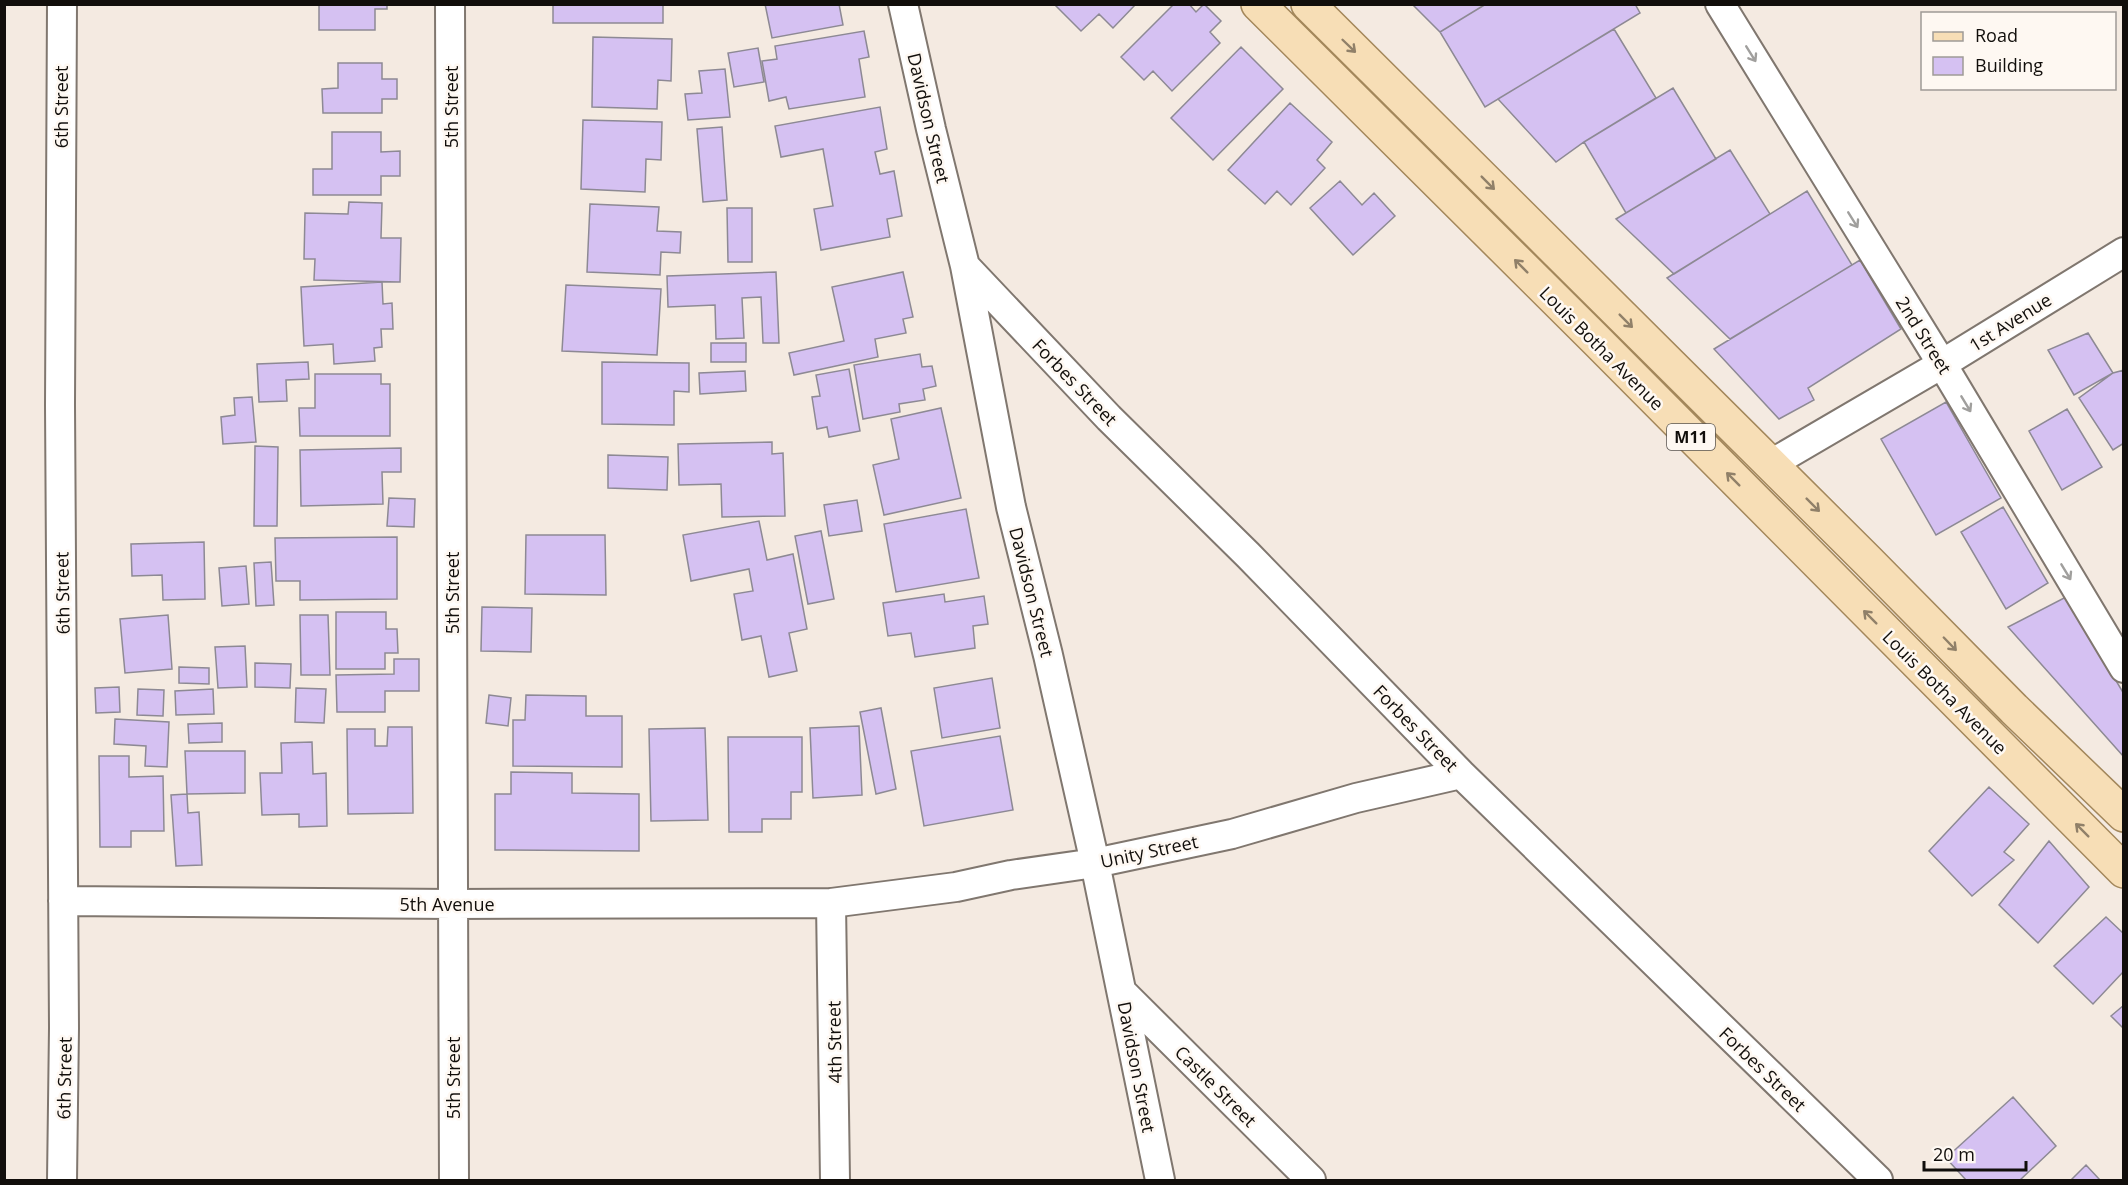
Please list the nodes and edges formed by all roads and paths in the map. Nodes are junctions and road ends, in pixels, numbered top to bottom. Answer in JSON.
{"nodes":[{"id":1,"x":62,"y":4,"type":"edge"},
{"id":2,"x":450,"y":4,"type":"edge"},
{"id":3,"x":903,"y":4,"type":"edge"},
{"id":4,"x":1257,"y":4,"type":"edge"},
{"id":5,"x":1308,"y":4,"type":"edge"},
{"id":6,"x":1720,"y":4,"type":"edge"},
{"id":7,"x":2124,"y":252,"type":"edge"},
{"id":8,"x":964,"y":266,"type":"junction"},
{"id":9,"x":1942,"y":364,"type":"junction"},
{"id":10,"x":1771,"y":464,"type":"junction"},
{"id":11,"x":2124,"y":668,"type":"edge"},
{"id":12,"x":1461,"y":774,"type":"junction"},
{"id":13,"x":2124,"y":815,"type":"edge"},
{"id":14,"x":1095,"y":863,"type":"junction"},
{"id":15,"x":2124,"y":871,"type":"edge"},
{"id":16,"x":63,"y":901,"type":"junction"},
{"id":17,"x":831,"y":903,"type":"junction"},
{"id":18,"x":453,"y":904,"type":"junction"},
{"id":19,"x":1122,"y":992,"type":"junction"},
{"id":20,"x":62,"y":1180,"type":"edge"},
{"id":21,"x":454,"y":1180,"type":"edge"},
{"id":22,"x":835,"y":1180,"type":"edge"},
{"id":23,"x":1160,"y":1180,"type":"edge"},
{"id":24,"x":1311,"y":1180,"type":"edge"},
{"id":25,"x":1878,"y":1180,"type":"edge"}],
"edges":[{"from":1,"to":16,"type":"street","name":"6th Street"},
{"from":2,"to":18,"type":"street","name":"5th Street"},
{"from":3,"to":8,"type":"street","name":"Davidson Street"},
{"from":15,"to":4,"type":"main road","name":"Louis Botha Avenue","number":"M11","one_way":true},
{"from":5,"to":10,"type":"main road","name":"Louis Botha Avenue","number":"M11","one_way":true},
{"from":6,"to":9,"type":"street","name":"2nd Street","one_way":true},
{"from":7,"to":9,"type":"street","name":"1st Avenue"},
{"from":8,"to":12,"type":"street","name":"Forbes Street"},
{"from":8,"to":14,"type":"street","name":"Davidson Street"},
{"from":9,"to":10,"type":"street","name":"1st Avenue"},
{"from":9,"to":11,"type":"street","name":"2nd Street","one_way":true},
{"from":10,"to":13,"type":"main road","name":"Louis Botha Avenue","number":"M11","one_way":true},
{"from":12,"to":14,"type":"street","name":"Unity Street"},
{"from":12,"to":25,"type":"street","name":"Forbes Street"},
{"from":14,"to":17,"type":"street","name":"Unity Street"},
{"from":14,"to":19,"type":"street","name":"Davidson Street"},
{"from":16,"to":18,"type":"street","name":"5th Avenue"},
{"from":16,"to":20,"type":"street","name":"6th Street"},
{"from":17,"to":18,"type":"street","name":"5th Avenue"},
{"from":17,"to":22,"type":"street","name":"4th Street"},
{"from":18,"to":21,"type":"street","name":"5th Street"},
{"from":19,"to":23,"type":"street","name":"Davidson Street"},
{"from":19,"to":24,"type":"street","name":"Castle Street"}]}
